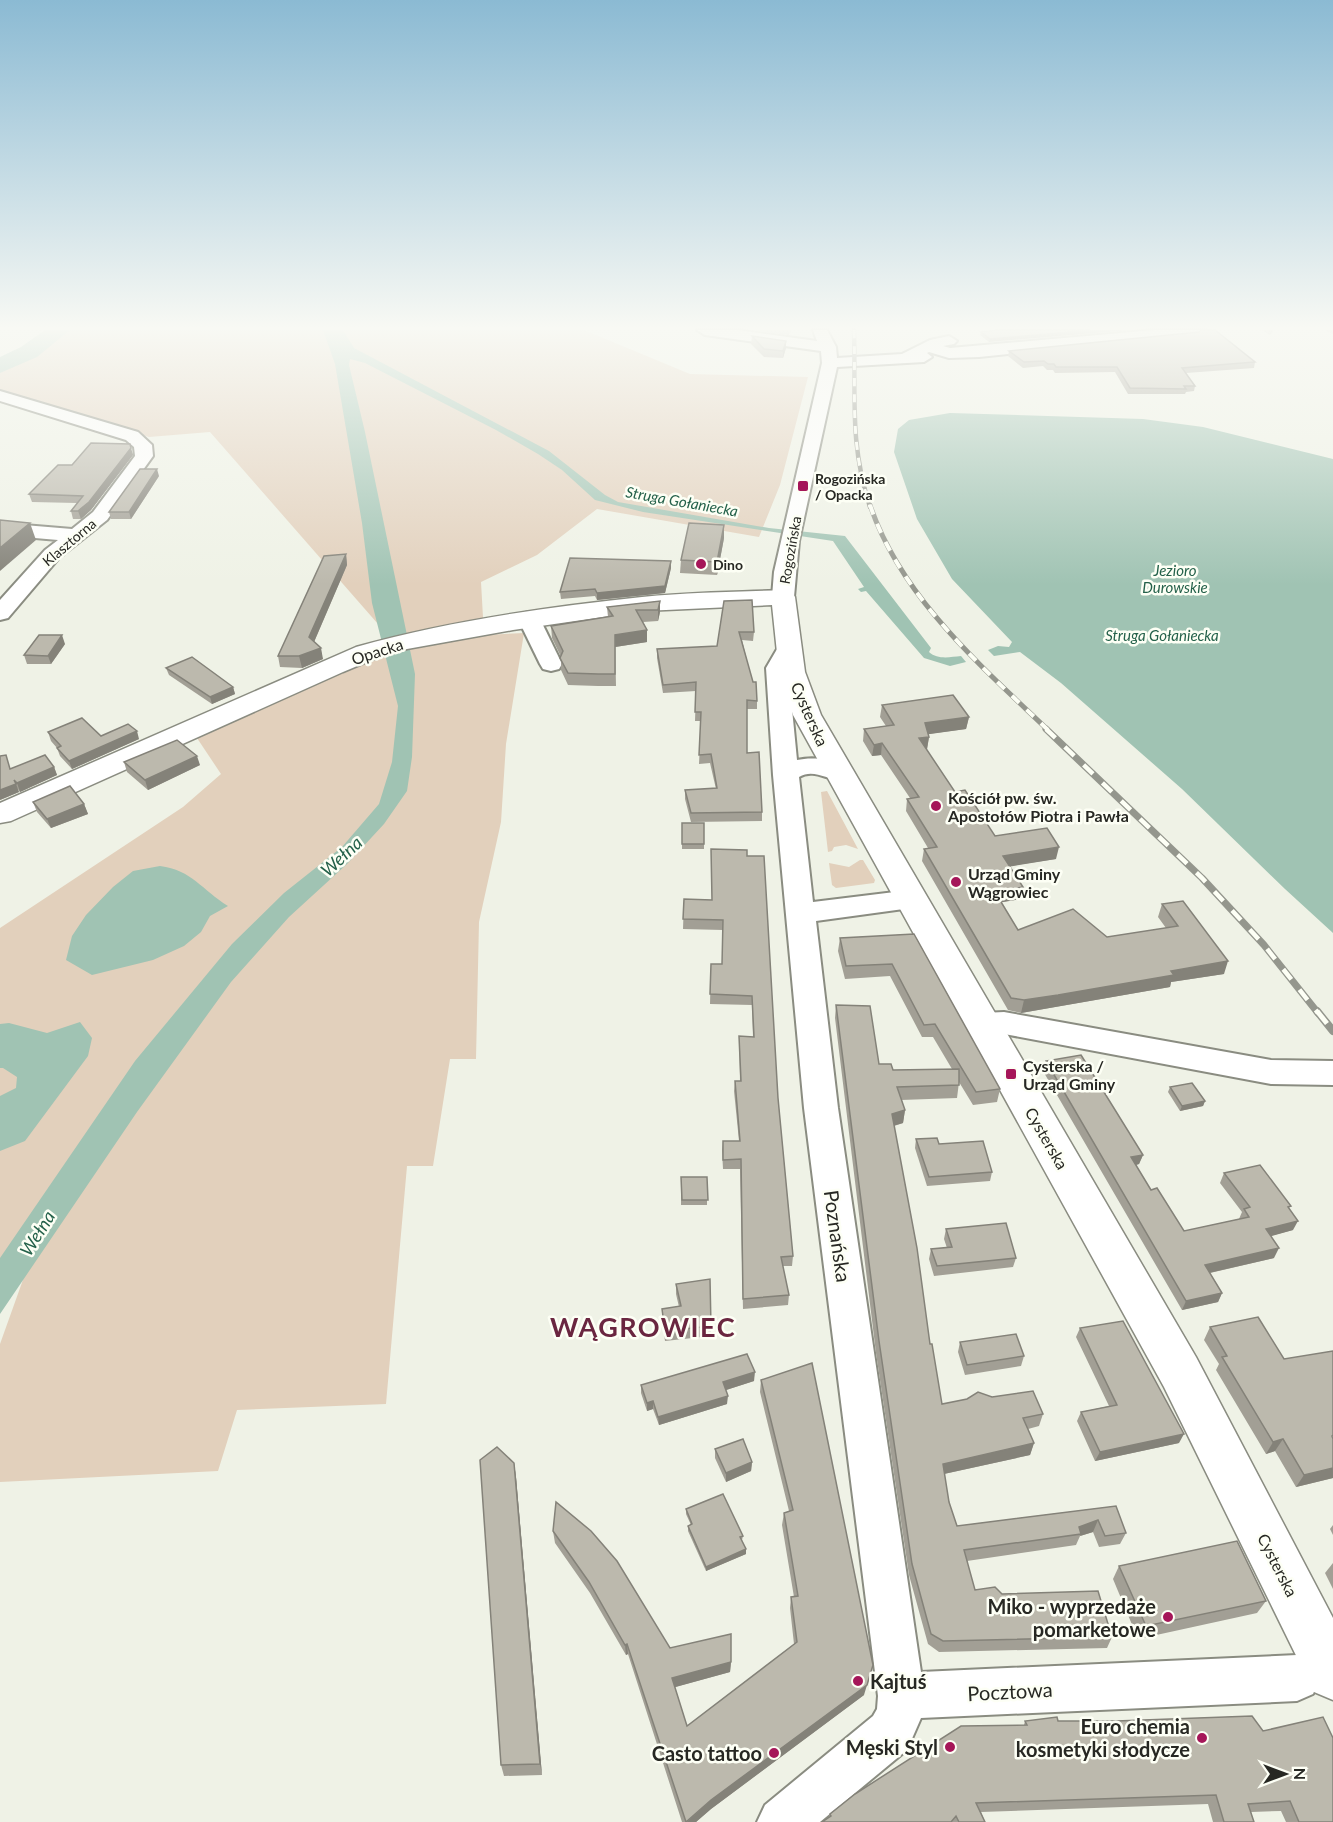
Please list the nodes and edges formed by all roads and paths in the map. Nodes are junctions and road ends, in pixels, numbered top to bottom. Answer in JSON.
{"nodes":[{"id":1,"x":64,"y":415,"type":"edge"},
{"id":2,"x":816,"y":415,"type":"edge"},
{"id":3,"x":0,"y":529,"type":"edge"},
{"id":4,"x":75,"y":535,"type":"junction"},
{"id":5,"x":783,"y":597,"type":"junction"},
{"id":6,"x":0,"y":613,"type":"edge"},
{"id":7,"x":529,"y":620,"type":"junction"},
{"id":8,"x":788,"y":649,"type":"junction"},
{"id":9,"x":550,"y":664,"type":"dead end"},
{"id":10,"x":839,"y":774,"type":"junction"},
{"id":11,"x":786,"y":775,"type":"junction"},
{"id":12,"x":0,"y":814,"type":"edge"},
{"id":13,"x":911,"y":899,"type":"junction"},
{"id":14,"x":802,"y":913,"type":"junction"},
{"id":15,"x":983,"y":1024,"type":"junction"},
{"id":16,"x":1333,"y":1073,"type":"edge"},
{"id":17,"x":1315,"y":1676,"type":"edge"},
{"id":18,"x":901,"y":1696,"type":"junction"},
{"id":19,"x":782,"y":1822,"type":"edge"}],
"edges":[{"from":1,"to":4,"type":"street","name":"Klasztorna"},
{"from":2,"to":5,"type":"street","name":"Rogozińska"},
{"from":3,"to":4,"type":"street"},
{"from":4,"to":6,"type":"street","name":"Klasztorna"},
{"from":5,"to":7,"type":"main road","name":"Opacka"},
{"from":5,"to":8,"type":"main road","name":"Cysterska"},
{"from":7,"to":9,"type":"street"},
{"from":7,"to":12,"type":"main road","name":"Opacka"},
{"from":8,"to":10,"type":"main road","name":"Cysterska"},
{"from":8,"to":11,"type":"street","name":"Poznańska"},
{"from":10,"to":11,"type":"street"},
{"from":10,"to":13,"type":"main road","name":"Cysterska"},
{"from":11,"to":14,"type":"street","name":"Poznańska"},
{"from":13,"to":14,"type":"street"},
{"from":13,"to":15,"type":"main road","name":"Cysterska"},
{"from":14,"to":18,"type":"street","name":"Poznańska"},
{"from":15,"to":16,"type":"street"},
{"from":15,"to":17,"type":"main road","name":"Cysterska"},
{"from":17,"to":18,"type":"street","name":"Pocztowa"},
{"from":18,"to":19,"type":"street"}]}
